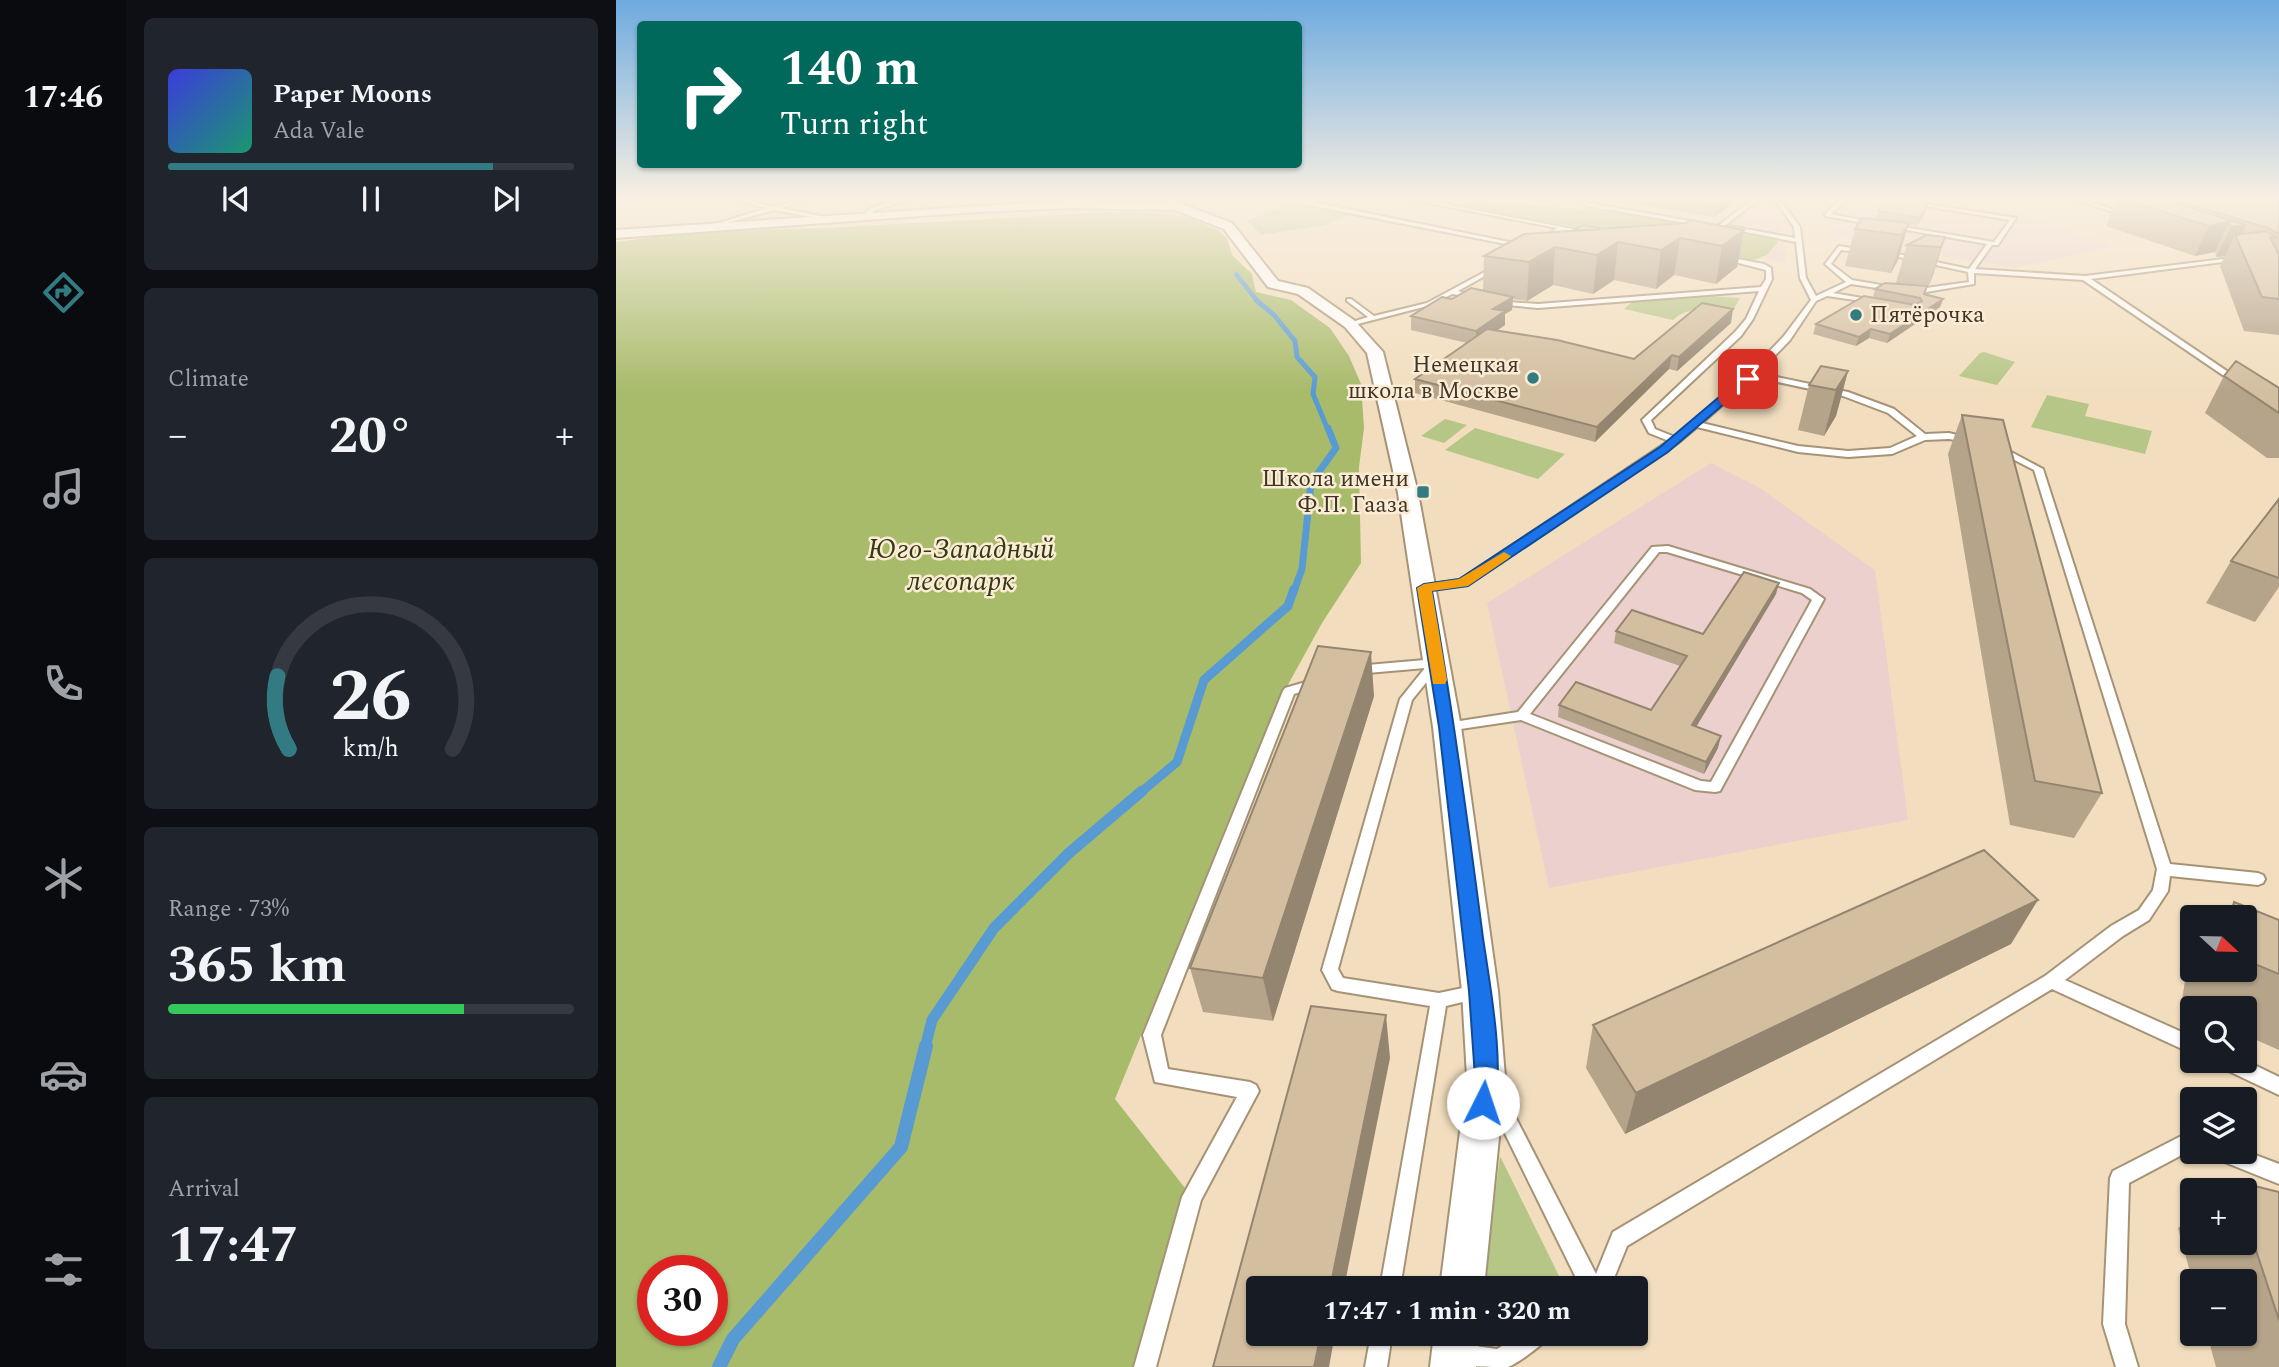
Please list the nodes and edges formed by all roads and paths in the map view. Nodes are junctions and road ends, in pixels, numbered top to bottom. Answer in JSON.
{"nodes":[{"id":1,"x":1257,"y":264,"type":"edge"},
{"id":2,"x":1747,"y":264,"type":"edge"},
{"id":3,"x":1802,"y":264,"type":"edge"},
{"id":4,"x":1828,"y":264,"type":"edge"},
{"id":5,"x":1940,"y":264,"type":"edge"},
{"id":6,"x":1976,"y":264,"type":"edge"},
{"id":7,"x":2180,"y":264,"type":"edge"},
{"id":8,"x":1500,"y":265,"type":"dead end"},
{"id":9,"x":1971,"y":271,"type":"junction"},
{"id":10,"x":2085,"y":278,"type":"junction"},
{"id":11,"x":1850,"y":282,"type":"junction"},
{"id":12,"x":1763,"y":289,"type":"junction"},
{"id":13,"x":1452,"y":292,"type":"junction"},
{"id":14,"x":1826,"y":294,"type":"junction"},
{"id":15,"x":1349,"y":300,"type":"dead end"},
{"id":16,"x":1814,"y":300,"type":"junction"},
{"id":17,"x":1888,"y":305,"type":"edge"},
{"id":18,"x":1373,"y":318,"type":"junction"},
{"id":19,"x":1350,"y":324,"type":"junction"},
{"id":20,"x":1752,"y":374,"type":"junction"},
{"id":21,"x":2245,"y":386,"type":"edge"},
{"id":22,"x":1697,"y":424,"type":"junction"},
{"id":23,"x":1923,"y":437,"type":"junction"},
{"id":24,"x":1676,"y":440,"type":"junction"},
{"id":25,"x":1424,"y":588,"type":"junction"},
{"id":26,"x":1436,"y":663,"type":"junction"},
{"id":27,"x":1522,"y":716,"type":"junction"},
{"id":28,"x":1447,"y":727,"type":"junction"},
{"id":29,"x":2164,"y":869,"type":"junction"},
{"id":30,"x":2258,"y":879,"type":"dead end"},
{"id":31,"x":2051,"y":981,"type":"junction"},
{"id":32,"x":1480,"y":991,"type":"junction"},
{"id":33,"x":1439,"y":1000,"type":"junction"},
{"id":34,"x":2180,"y":1040,"type":"edge"},
{"id":35,"x":2252,"y":1073,"type":"edge"},
{"id":36,"x":1486,"y":1077,"type":"junction"},
{"id":37,"x":2279,"y":1086,"type":"edge"},
{"id":38,"x":2180,"y":1146,"type":"edge"},
{"id":39,"x":2254,"y":1164,"type":"edge"},
{"id":40,"x":2279,"y":1174,"type":"edge"},
{"id":41,"x":1392,"y":1276,"type":"edge"},
{"id":42,"x":1463,"y":1276,"type":"edge"},
{"id":43,"x":1586,"y":1276,"type":"edge"},
{"id":44,"x":1605,"y":1276,"type":"edge"},
{"id":45,"x":1380,"y":1346,"type":"edge"},
{"id":46,"x":1521,"y":1346,"type":"edge"},
{"id":47,"x":1455,"y":1352,"type":"edge"},
{"id":48,"x":1145,"y":1367,"type":"edge"},
{"id":49,"x":1376,"y":1367,"type":"edge"},
{"id":50,"x":2127,"y":1367,"type":"edge"}],
"edges":[{"from":1,"to":19,"type":"street"},
{"from":2,"to":12,"type":"lane"},
{"from":3,"to":16,"type":"lane"},
{"from":4,"to":11,"type":"lane"},
{"from":5,"to":9,"type":"lane"},
{"from":6,"to":9,"type":"lane"},
{"from":7,"to":10,"type":"lane"},
{"from":8,"to":13,"type":"lane"},
{"from":9,"to":10,"type":"lane"},
{"from":9,"to":11,"type":"lane"},
{"from":10,"to":21,"type":"lane"},
{"from":11,"to":14,"type":"lane"},
{"from":12,"to":13,"type":"lane"},
{"from":12,"to":24,"type":"lane"},
{"from":13,"to":18,"type":"lane"},
{"from":14,"to":16,"type":"lane"},
{"from":14,"to":17,"type":"lane"},
{"from":15,"to":18,"type":"lane"},
{"from":16,"to":20,"type":"lane"},
{"from":18,"to":19,"type":"lane"},
{"from":19,"to":25,"type":"street"},
{"from":20,"to":22,"type":"lane"},
{"from":20,"to":23,"type":"lane"},
{"from":22,"to":23,"type":"lane"},
{"from":22,"to":24,"type":"lane"},
{"from":23,"to":29,"type":"lane"},
{"from":24,"to":25,"type":"lane"},
{"from":25,"to":26,"type":"street"},
{"from":26,"to":28,"type":"street"},
{"from":26,"to":33,"type":"lane"},
{"from":26,"to":48,"type":"lane"},
{"from":27,"to":27,"type":"lane"},
{"from":27,"to":28,"type":"lane"},
{"from":28,"to":32,"type":"street"},
{"from":29,"to":30,"type":"lane"},
{"from":29,"to":31,"type":"lane"},
{"from":31,"to":34,"type":"lane"},
{"from":31,"to":44,"type":"lane"},
{"from":32,"to":33,"type":"lane"},
{"from":32,"to":36,"type":"street"},
{"from":33,"to":41,"type":"lane"},
{"from":35,"to":37,"type":"lane"},
{"from":36,"to":42,"type":"street"},
{"from":36,"to":43,"type":"lane"},
{"from":38,"to":50,"type":"lane"},
{"from":39,"to":40,"type":"lane"},
{"from":45,"to":49,"type":"lane"},
{"from":46,"to":47,"type":"lane"}]}
